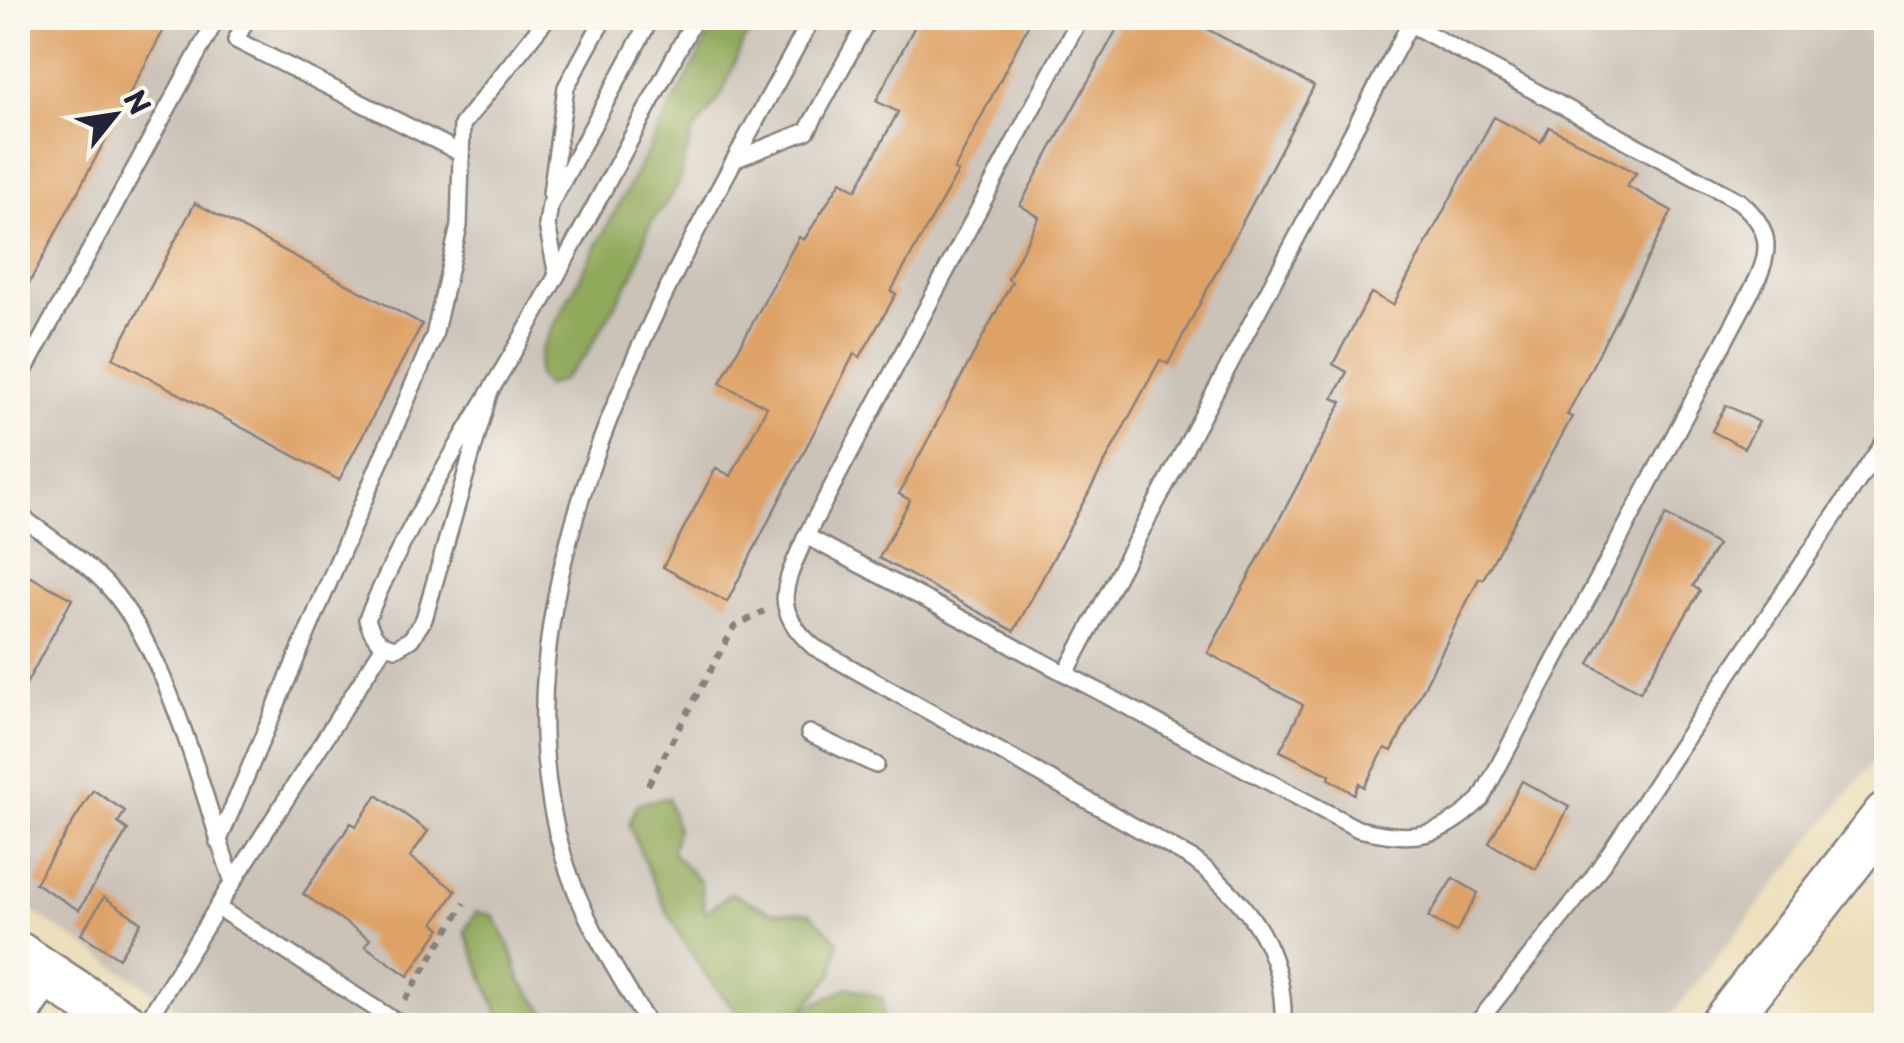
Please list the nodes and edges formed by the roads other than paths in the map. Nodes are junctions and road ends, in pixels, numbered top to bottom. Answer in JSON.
{"nodes":[{"id":1,"x":217,"y":18,"type":"edge"},
{"id":2,"x":247,"y":18,"type":"edge"},
{"id":3,"x":545,"y":18,"type":"edge"},
{"id":4,"x":604,"y":18,"type":"edge"},
{"id":5,"x":650,"y":18,"type":"edge"},
{"id":6,"x":695,"y":18,"type":"edge"},
{"id":7,"x":812,"y":18,"type":"edge"},
{"id":8,"x":869,"y":18,"type":"edge"},
{"id":9,"x":1080,"y":18,"type":"edge"},
{"id":10,"x":1407,"y":19,"type":"edge"},
{"id":11,"x":461,"y":152,"type":"junction"},
{"id":12,"x":736,"y":159,"type":"junction"},
{"id":13,"x":550,"y":206,"type":"junction"},
{"id":14,"x":557,"y":275,"type":"junction"},
{"id":15,"x":18,"y":382,"type":"edge"},
{"id":16,"x":489,"y":394,"type":"junction"},
{"id":17,"x":1886,"y":438,"type":"edge"},
{"id":18,"x":18,"y":514,"type":"edge"},
{"id":19,"x":806,"y":536,"type":"junction"},
{"id":20,"x":384,"y":646,"type":"junction"},
{"id":21,"x":1066,"y":672,"type":"junction"},
{"id":22,"x":809,"y":734,"type":"dead end"},
{"id":23,"x":876,"y":765,"type":"dead end"},
{"id":24,"x":1886,"y":815,"type":"edge"},
{"id":25,"x":218,"y":842,"type":"junction"},
{"id":26,"x":232,"y":882,"type":"junction"},
{"id":27,"x":218,"y":908,"type":"junction"},
{"id":28,"x":33,"y":965,"type":"edge"},
{"id":29,"x":398,"y":1022,"type":"edge"},
{"id":30,"x":18,"y":1024,"type":"edge"},
{"id":31,"x":126,"y":1026,"type":"edge"},
{"id":32,"x":144,"y":1026,"type":"edge"},
{"id":33,"x":649,"y":1026,"type":"edge"},
{"id":34,"x":1282,"y":1026,"type":"edge"},
{"id":35,"x":1475,"y":1026,"type":"edge"},
{"id":36,"x":1722,"y":1026,"type":"edge"}],
"edges":[{"from":1,"to":15,"type":"lane"},
{"from":2,"to":11,"type":"lane"},
{"from":3,"to":11,"type":"lane"},
{"from":4,"to":13,"type":"lane"},
{"from":5,"to":13,"type":"lane"},
{"from":6,"to":14,"type":"lane"},
{"from":7,"to":12,"type":"lane"},
{"from":8,"to":12,"type":"lane"},
{"from":9,"to":19,"type":"lane"},
{"from":10,"to":21,"type":"lane"},
{"from":10,"to":21,"type":"lane"},
{"from":11,"to":25,"type":"lane"},
{"from":12,"to":33,"type":"lane"},
{"from":13,"to":14,"type":"lane"},
{"from":14,"to":16,"type":"lane"},
{"from":16,"to":20,"type":"lane"},
{"from":16,"to":20,"type":"lane"},
{"from":17,"to":35,"type":"lane"},
{"from":18,"to":25,"type":"lane"},
{"from":19,"to":21,"type":"lane"},
{"from":19,"to":34,"type":"lane"},
{"from":20,"to":26,"type":"lane"},
{"from":22,"to":23,"type":"lane"},
{"from":24,"to":36,"type":"street"},
{"from":25,"to":26,"type":"lane"},
{"from":26,"to":27,"type":"lane"},
{"from":27,"to":29,"type":"lane"},
{"from":27,"to":32,"type":"lane"},
{"from":28,"to":30,"type":"street"},
{"from":28,"to":31,"type":"street"}]}
